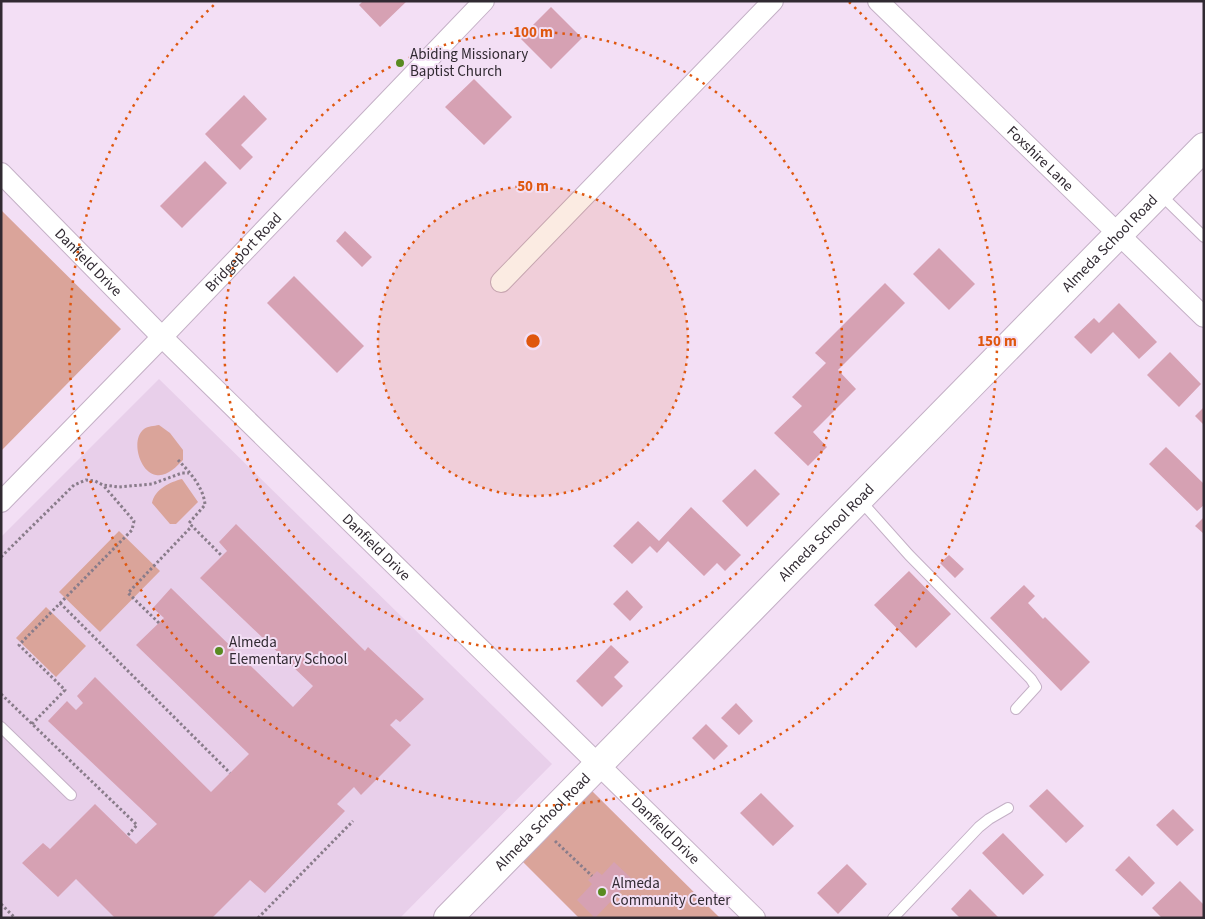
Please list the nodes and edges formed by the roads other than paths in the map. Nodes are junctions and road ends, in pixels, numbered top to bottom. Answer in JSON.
{"nodes":[{"id":1,"x":484,"y":1,"type":"edge"},
{"id":2,"x":772,"y":1,"type":"edge"},
{"id":3,"x":878,"y":1,"type":"edge"},
{"id":4,"x":1204,"y":147,"type":"edge"},
{"id":5,"x":1,"y":173,"type":"edge"},
{"id":6,"x":1158,"y":193,"type":"junction"},
{"id":7,"x":1118,"y":233,"type":"junction"},
{"id":8,"x":1204,"y":237,"type":"edge"},
{"id":9,"x":502,"y":282,"type":"dead end"},
{"id":10,"x":1204,"y":316,"type":"edge"},
{"id":11,"x":162,"y":338,"type":"junction"},
{"id":12,"x":858,"y":499,"type":"junction"},
{"id":13,"x":1,"y":502,"type":"edge"},
{"id":14,"x":1016,"y":709,"type":"dead end"},
{"id":15,"x":1,"y":727,"type":"edge"},
{"id":16,"x":598,"y":764,"type":"junction"},
{"id":17,"x":71,"y":794,"type":"dead end"},
{"id":18,"x":1008,"y":808,"type":"dead end"},
{"id":19,"x":448,"y":918,"type":"edge"},
{"id":20,"x":755,"y":918,"type":"edge"},
{"id":21,"x":893,"y":918,"type":"edge"}],
"edges":[{"from":1,"to":11,"type":"street","name":"Bridgeport Road"},
{"from":2,"to":9,"type":"street"},
{"from":3,"to":7,"type":"street","name":"Foxshire Lane"},
{"from":4,"to":6,"type":"street","name":"Almeda School Road"},
{"from":5,"to":11,"type":"street","name":"Danfield Drive"},
{"from":6,"to":7,"type":"street","name":"Almeda School Road"},
{"from":6,"to":8,"type":"lane"},
{"from":7,"to":10,"type":"street","name":"Foxshire Lane"},
{"from":7,"to":12,"type":"street","name":"Almeda School Road"},
{"from":11,"to":13,"type":"street","name":"Bridgeport Road"},
{"from":11,"to":16,"type":"street","name":"Danfield Drive"},
{"from":12,"to":14,"type":"lane"},
{"from":12,"to":16,"type":"street","name":"Almeda School Road"},
{"from":15,"to":17,"type":"lane"},
{"from":16,"to":19,"type":"street","name":"Almeda School Road"},
{"from":16,"to":20,"type":"street","name":"Danfield Drive"},
{"from":18,"to":21,"type":"lane"}]}
